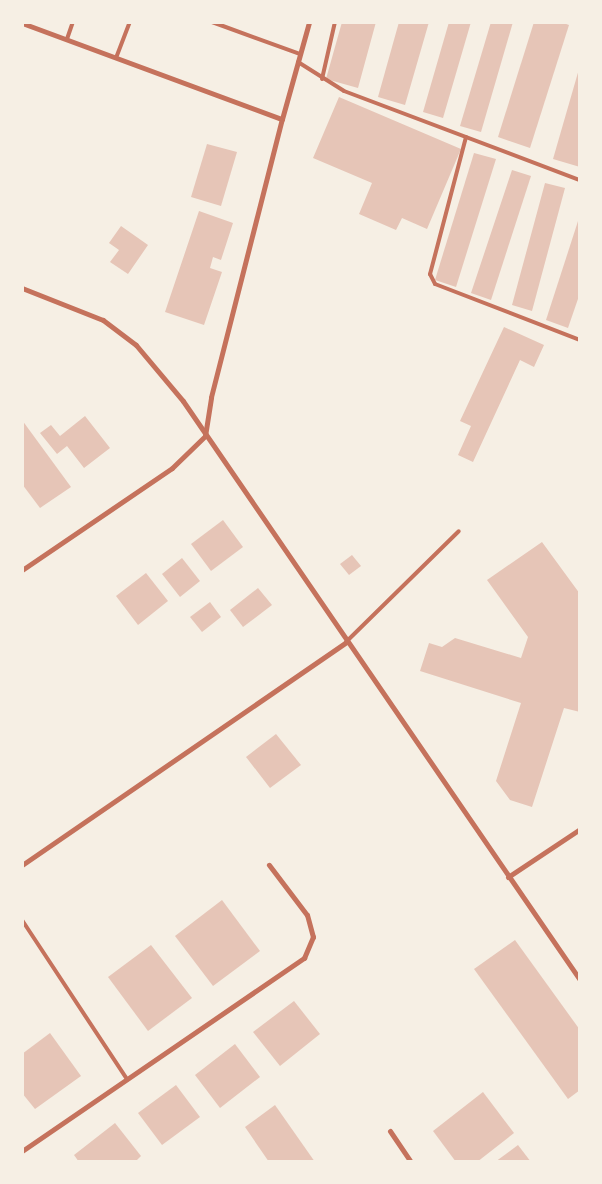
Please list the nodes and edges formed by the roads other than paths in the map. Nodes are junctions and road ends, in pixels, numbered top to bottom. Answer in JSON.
{"nodes":[{"id":1,"x":22,"y":22,"type":"edge"},
{"id":2,"x":73,"y":22,"type":"edge"},
{"id":3,"x":130,"y":22,"type":"edge"},
{"id":4,"x":212,"y":22,"type":"edge"},
{"id":5,"x":309,"y":22,"type":"edge"},
{"id":6,"x":336,"y":22,"type":"edge"},
{"id":7,"x":67,"y":40,"type":"junction"},
{"id":8,"x":300,"y":54,"type":"junction"},
{"id":9,"x":116,"y":58,"type":"junction"},
{"id":10,"x":298,"y":62,"type":"junction"},
{"id":11,"x":322,"y":79,"type":"junction"},
{"id":12,"x":282,"y":119,"type":"junction"},
{"id":13,"x":466,"y":137,"type":"junction"},
{"id":14,"x":580,"y":180,"type":"edge"},
{"id":15,"x":22,"y":288,"type":"edge"},
{"id":16,"x":580,"y":340,"type":"edge"},
{"id":17,"x":205,"y":436,"type":"junction"},
{"id":18,"x":459,"y":530,"type":"dead end"},
{"id":19,"x":22,"y":570,"type":"edge"},
{"id":20,"x":346,"y":642,"type":"junction"},
{"id":21,"x":580,"y":829,"type":"edge"},
{"id":22,"x":22,"y":865,"type":"edge"},
{"id":23,"x":270,"y":865,"type":"dead end"},
{"id":24,"x":508,"y":877,"type":"junction"},
{"id":25,"x":22,"y":920,"type":"edge"},
{"id":26,"x":580,"y":980,"type":"edge"},
{"id":27,"x":128,"y":1079,"type":"junction"},
{"id":28,"x":390,"y":1131,"type":"dead end"},
{"id":29,"x":22,"y":1151,"type":"edge"},
{"id":30,"x":411,"y":1162,"type":"edge"}],
"edges":[{"from":1,"to":7,"type":"street"},
{"from":2,"to":7,"type":"lane"},
{"from":3,"to":9,"type":"lane"},
{"from":4,"to":8,"type":"lane"},
{"from":5,"to":8,"type":"street"},
{"from":6,"to":11,"type":"lane"},
{"from":7,"to":9,"type":"street"},
{"from":8,"to":10,"type":"street"},
{"from":9,"to":12,"type":"street"},
{"from":10,"to":11,"type":"lane"},
{"from":10,"to":12,"type":"street"},
{"from":11,"to":13,"type":"lane"},
{"from":12,"to":17,"type":"street"},
{"from":13,"to":14,"type":"lane"},
{"from":13,"to":16,"type":"lane"},
{"from":15,"to":17,"type":"street"},
{"from":17,"to":19,"type":"street"},
{"from":17,"to":20,"type":"street"},
{"from":18,"to":20,"type":"lane"},
{"from":20,"to":22,"type":"street"},
{"from":20,"to":24,"type":"street"},
{"from":21,"to":24,"type":"street"},
{"from":23,"to":27,"type":"street"},
{"from":24,"to":26,"type":"street"},
{"from":25,"to":27,"type":"lane"},
{"from":27,"to":29,"type":"street"},
{"from":28,"to":30,"type":"street"}]}
